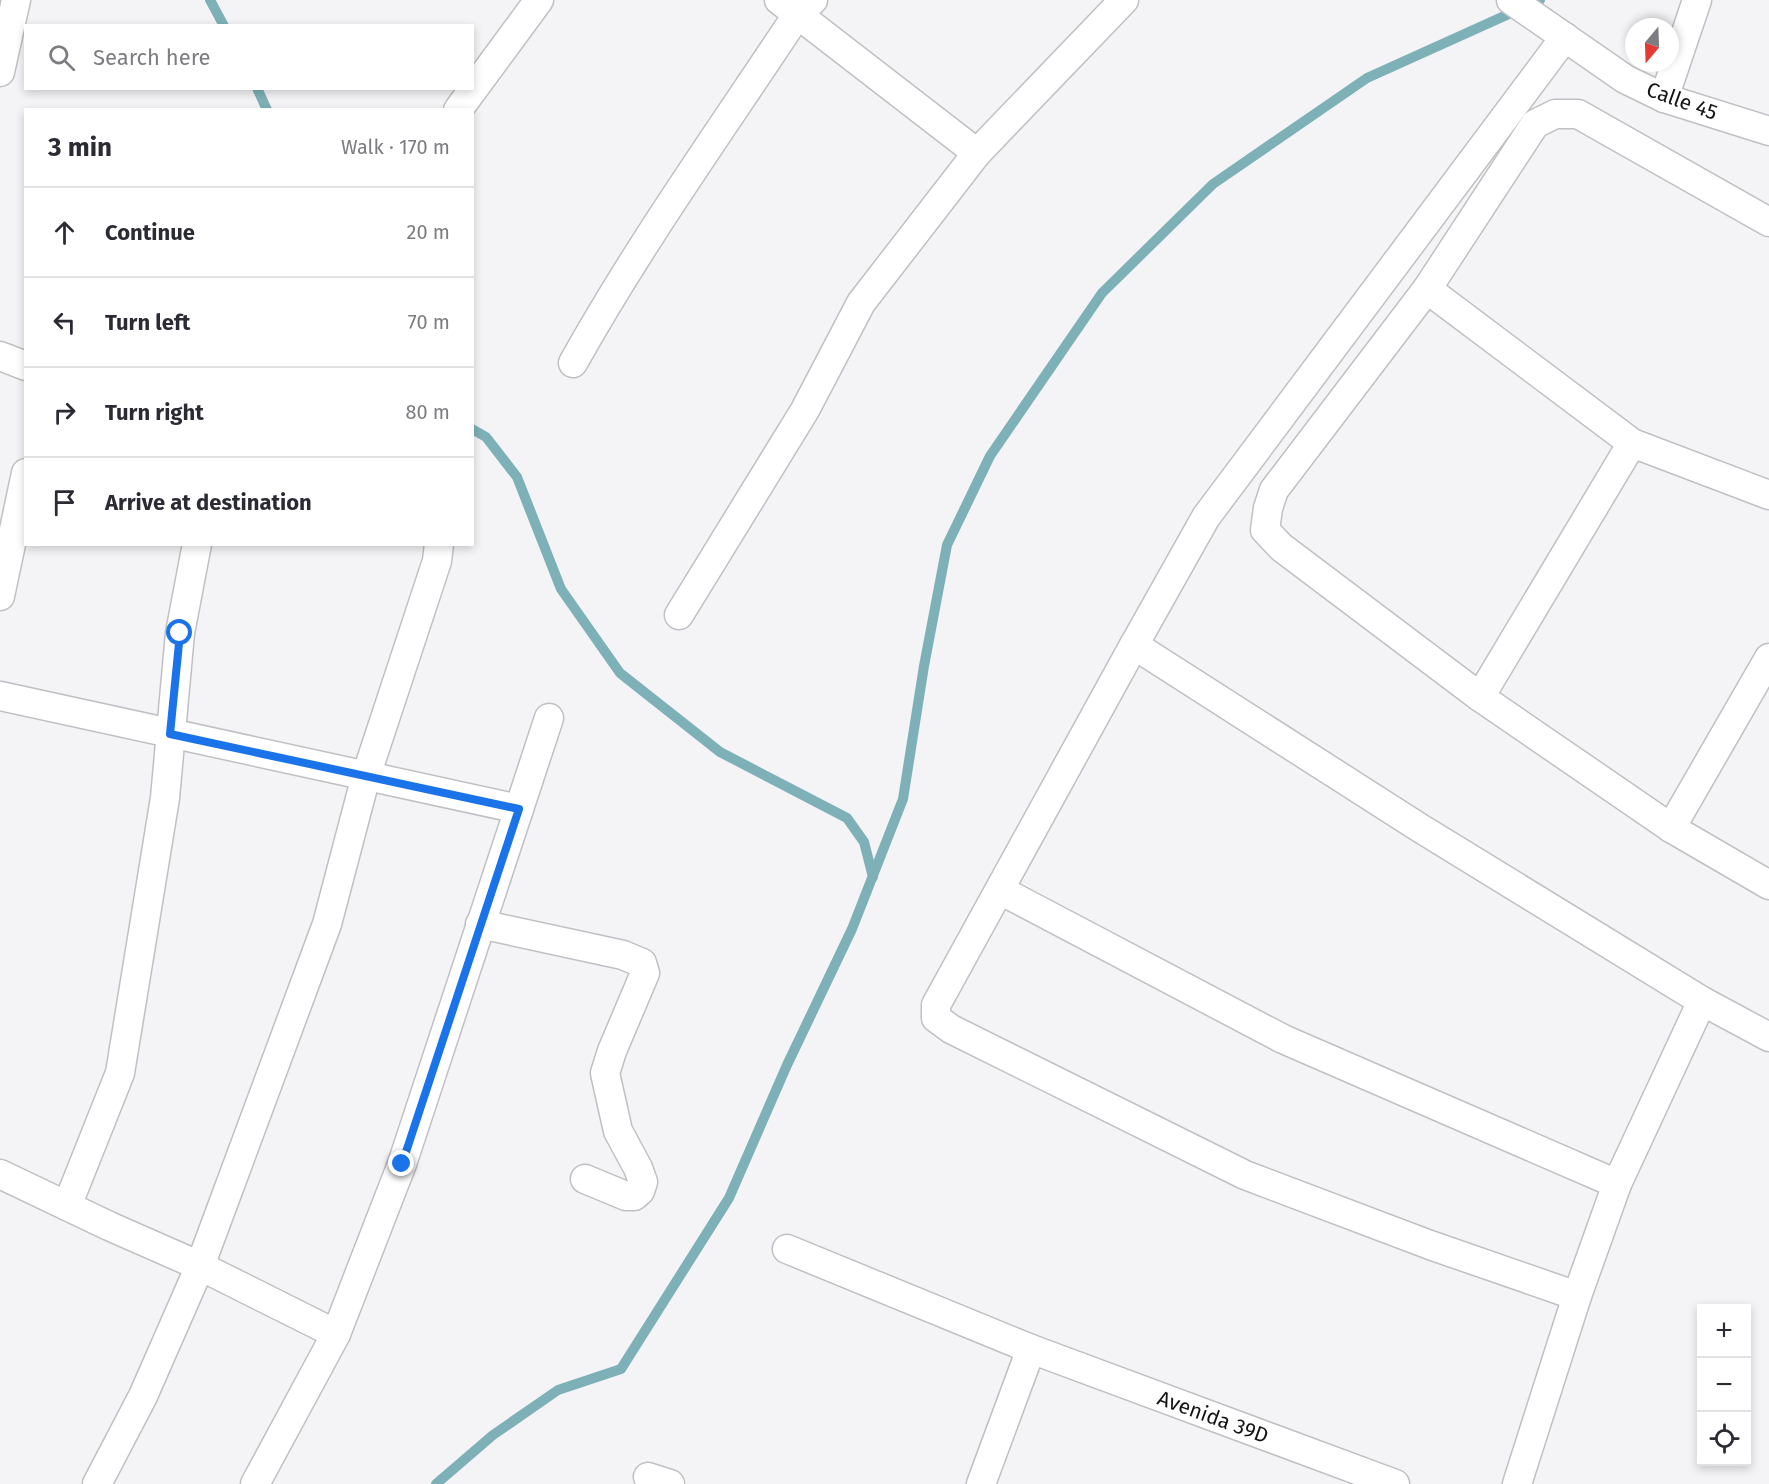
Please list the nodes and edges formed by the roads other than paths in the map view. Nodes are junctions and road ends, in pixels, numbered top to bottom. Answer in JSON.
{"nodes":[{"id":1,"x":16,"y":0,"type":"edge"},
{"id":2,"x":539,"y":0,"type":"edge"},
{"id":3,"x":1124,"y":0,"type":"edge"},
{"id":4,"x":1511,"y":0,"type":"edge"},
{"id":5,"x":1697,"y":0,"type":"edge"},
{"id":6,"x":796,"y":5,"type":"edge"},
{"id":7,"x":1565,"y":37,"type":"junction"},
{"id":8,"x":0,"y":72,"type":"edge"},
{"id":9,"x":474,"y":88,"type":"edge"},
{"id":10,"x":473,"y":90,"type":"edge"},
{"id":11,"x":1664,"y":98,"type":"junction"},
{"id":12,"x":459,"y":108,"type":"edge"},
{"id":13,"x":1769,"y":131,"type":"edge"},
{"id":14,"x":977,"y":153,"type":"junction"},
{"id":15,"x":1769,"y":222,"type":"edge"},
{"id":16,"x":1427,"y":289,"type":"junction"},
{"id":17,"x":0,"y":356,"type":"edge"},
{"id":18,"x":573,"y":363,"type":"dead end"},
{"id":19,"x":24,"y":365,"type":"edge"},
{"id":20,"x":1632,"y":443,"type":"junction"},
{"id":21,"x":24,"y":482,"type":"edge"},
{"id":22,"x":1769,"y":495,"type":"edge"},
{"id":23,"x":197,"y":546,"type":"edge"},
{"id":24,"x":439,"y":546,"type":"edge"},
{"id":25,"x":0,"y":596,"type":"edge"},
{"id":26,"x":679,"y":615,"type":"dead end"},
{"id":27,"x":1134,"y":645,"type":"junction"},
{"id":28,"x":1769,"y":658,"type":"edge"},
{"id":29,"x":0,"y":696,"type":"edge"},
{"id":30,"x":1480,"y":697,"type":"junction"},
{"id":31,"x":549,"y":718,"type":"dead end"},
{"id":32,"x":170,"y":734,"type":"junction"},
{"id":33,"x":366,"y":776,"type":"junction"},
{"id":34,"x":519,"y":809,"type":"junction"},
{"id":35,"x":1671,"y":828,"type":"junction"},
{"id":36,"x":1769,"y":885,"type":"edge"},
{"id":37,"x":1000,"y":890,"type":"junction"},
{"id":38,"x":480,"y":924,"type":"junction"},
{"id":39,"x":1702,"y":1001,"type":"junction"},
{"id":40,"x":1769,"y":1037,"type":"edge"},
{"id":41,"x":0,"y":1174,"type":"edge"},
{"id":42,"x":585,"y":1179,"type":"dead end"},
{"id":43,"x":1617,"y":1184,"type":"junction"},
{"id":44,"x":67,"y":1206,"type":"junction"},
{"id":45,"x":787,"y":1249,"type":"dead end"},
{"id":46,"x":200,"y":1266,"type":"junction"},
{"id":47,"x":1577,"y":1296,"type":"junction"},
{"id":48,"x":336,"y":1334,"type":"junction"},
{"id":49,"x":1031,"y":1350,"type":"junction"},
{"id":50,"x":97,"y":1484,"type":"edge"},
{"id":51,"x":255,"y":1484,"type":"edge"},
{"id":52,"x":981,"y":1484,"type":"edge"},
{"id":53,"x":1395,"y":1484,"type":"edge"},
{"id":54,"x":1517,"y":1484,"type":"edge"}],
"edges":[{"from":1,"to":8,"type":"street"},
{"from":2,"to":9,"type":"street"},
{"from":3,"to":14,"type":"street"},
{"from":4,"to":7,"type":"street","name":"Calle 45"},
{"from":5,"to":11,"type":"street"},
{"from":6,"to":14,"type":"street"},
{"from":6,"to":18,"type":"street"},
{"from":7,"to":11,"type":"street","name":"Calle 45"},
{"from":7,"to":27,"type":"street"},
{"from":10,"to":12,"type":"street"},
{"from":11,"to":13,"type":"street","name":"Calle 45"},
{"from":14,"to":26,"type":"street"},
{"from":15,"to":16,"type":"street"},
{"from":16,"to":20,"type":"street"},
{"from":16,"to":30,"type":"street"},
{"from":17,"to":19,"type":"street"},
{"from":20,"to":22,"type":"street"},
{"from":20,"to":30,"type":"street"},
{"from":21,"to":25,"type":"street"},
{"from":23,"to":32,"type":"street"},
{"from":24,"to":33,"type":"street"},
{"from":27,"to":37,"type":"street"},
{"from":27,"to":39,"type":"street"},
{"from":28,"to":35,"type":"street"},
{"from":29,"to":32,"type":"street"},
{"from":30,"to":35,"type":"street"},
{"from":31,"to":34,"type":"street"},
{"from":32,"to":33,"type":"street"},
{"from":32,"to":44,"type":"street"},
{"from":33,"to":34,"type":"street"},
{"from":33,"to":46,"type":"street"},
{"from":34,"to":38,"type":"street"},
{"from":35,"to":36,"type":"street"},
{"from":37,"to":43,"type":"street"},
{"from":37,"to":47,"type":"street"},
{"from":38,"to":42,"type":"street"},
{"from":38,"to":48,"type":"street"},
{"from":39,"to":40,"type":"street"},
{"from":39,"to":43,"type":"street"},
{"from":41,"to":44,"type":"street"},
{"from":43,"to":47,"type":"street"},
{"from":44,"to":46,"type":"street"},
{"from":45,"to":49,"type":"street","name":"Avenida 39D"},
{"from":46,"to":48,"type":"street"},
{"from":46,"to":50,"type":"street"},
{"from":47,"to":54,"type":"street"},
{"from":48,"to":51,"type":"street"},
{"from":49,"to":52,"type":"street"},
{"from":49,"to":53,"type":"street","name":"Avenida 39D"}]}
